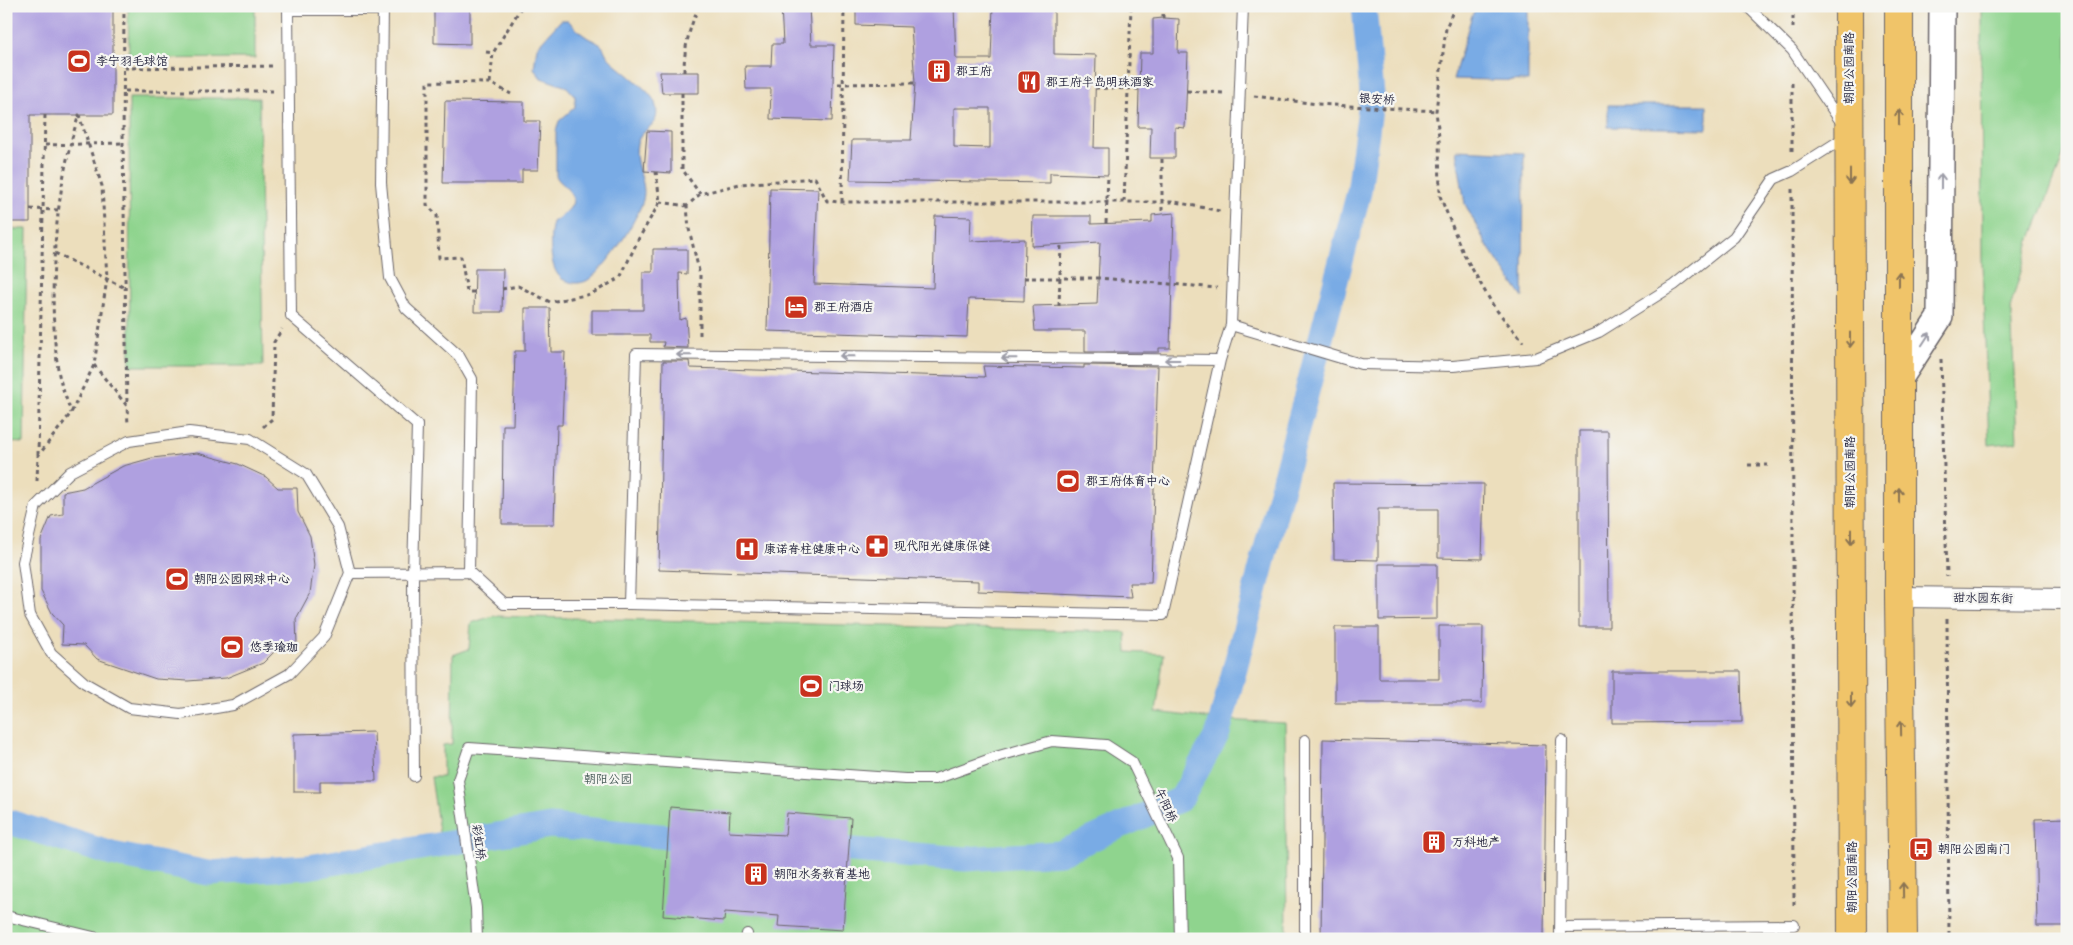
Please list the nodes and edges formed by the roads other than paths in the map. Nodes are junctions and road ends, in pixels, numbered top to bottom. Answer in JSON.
{"nodes":[{"id":1,"x":1243,"y":6,"type":"edge"},
{"id":2,"x":1747,"y":6,"type":"edge"},
{"id":3,"x":1849,"y":6,"type":"edge"},
{"id":4,"x":1899,"y":6,"type":"edge"},
{"id":5,"x":1942,"y":6,"type":"edge"},
{"id":6,"x":288,"y":8,"type":"edge"},
{"id":7,"x":382,"y":8,"type":"edge"},
{"id":8,"x":1850,"y":134,"type":"junction"},
{"id":9,"x":1231,"y":325,"type":"junction"},
{"id":10,"x":1220,"y":360,"type":"junction"},
{"id":11,"x":1899,"y":380,"type":"junction"},
{"id":12,"x":413,"y":572,"type":"junction"},
{"id":13,"x":469,"y":572,"type":"junction"},
{"id":14,"x":350,"y":573,"type":"junction"},
{"id":15,"x":1899,"y":597,"type":"junction"},
{"id":16,"x":2067,"y":599,"type":"edge"},
{"id":17,"x":629,"y":604,"type":"junction"},
{"id":18,"x":1305,"y":740,"type":"dead end"},
{"id":19,"x":1562,"y":740,"type":"dead end"},
{"id":20,"x":1132,"y":762,"type":"joint"},
{"id":21,"x":414,"y":776,"type":"dead end"},
{"id":22,"x":6,"y":916,"type":"edge"},
{"id":23,"x":1794,"y":925,"type":"road end"},
{"id":24,"x":1560,"y":928,"type":"junction"},
{"id":25,"x":102,"y":939,"type":"edge"},
{"id":26,"x":476,"y":939,"type":"edge"},
{"id":27,"x":1180,"y":939,"type":"edge"},
{"id":28,"x":1305,"y":939,"type":"edge"},
{"id":29,"x":1560,"y":939,"type":"edge"},
{"id":30,"x":1852,"y":939,"type":"edge"},
{"id":31,"x":1903,"y":939,"type":"edge"}],
"edges":[{"from":1,"to":9,"type":"lane"},
{"from":2,"to":8,"type":"lane"},
{"from":3,"to":8,"type":"main road","name":"朝阳公园南路"},
{"from":11,"to":4,"type":"main road","one_way":true},
{"from":11,"to":5,"type":"street","one_way":true},
{"from":6,"to":7,"type":"lane"},
{"from":6,"to":12,"type":"lane"},
{"from":7,"to":13,"type":"lane"},
{"from":8,"to":9,"type":"lane"},
{"from":8,"to":30,"type":"main road","name":"朝阳公园南路","one_way":true},
{"from":9,"to":10,"type":"lane"},
{"from":10,"to":17,"type":"lane"},
{"from":10,"to":17,"type":"lane","one_way":true},
{"from":15,"to":11,"type":"main road","one_way":true},
{"from":12,"to":13,"type":"lane"},
{"from":12,"to":14,"type":"lane"},
{"from":12,"to":21,"type":"lane"},
{"from":13,"to":17,"type":"lane"},
{"from":14,"to":14,"type":"lane"},
{"from":15,"to":16,"type":"street","name":"甜水园东街"},
{"from":31,"to":15,"type":"main road","one_way":true},
{"from":18,"to":28,"type":"lane"},
{"from":19,"to":24,"type":"lane"},
{"from":20,"to":26,"type":"lane","name":"彩虹桥"},
{"from":20,"to":27,"type":"lane","name":"午阳桥"},
{"from":22,"to":25,"type":"lane"},
{"from":23,"to":24,"type":"lane"},
{"from":24,"to":29,"type":"lane"}]}
